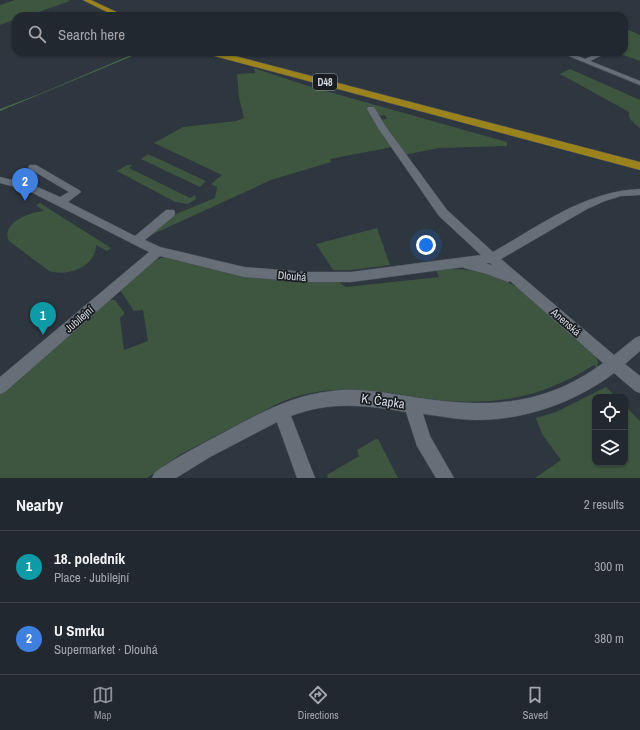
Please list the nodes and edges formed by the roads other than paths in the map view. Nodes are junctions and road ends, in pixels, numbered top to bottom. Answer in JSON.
{"nodes":[{"id":1,"x":78,"y":0,"type":"edge"},
{"id":2,"x":86,"y":0,"type":"edge"},
{"id":3,"x":103,"y":12,"type":"edge"},
{"id":4,"x":112,"y":12,"type":"edge"},
{"id":5,"x":225,"y":56,"type":"edge"},
{"id":6,"x":241,"y":56,"type":"edge"},
{"id":7,"x":572,"y":56,"type":"edge"},
{"id":8,"x":597,"y":56,"type":"edge"},
{"id":9,"x":585,"y":61,"type":"junction"},
{"id":10,"x":640,"y":83,"type":"edge"},
{"id":11,"x":371,"y":109,"type":"dead end"},
{"id":12,"x":640,"y":162,"type":"edge"},
{"id":13,"x":640,"y":166,"type":"edge"},
{"id":14,"x":33,"y":167,"type":"dead end"},
{"id":15,"x":0,"y":180,"type":"edge"},
{"id":16,"x":640,"y":192,"type":"edge"},
{"id":17,"x":60,"y":202,"type":"junction"},
{"id":18,"x":170,"y":213,"type":"dead end"},
{"id":19,"x":136,"y":241,"type":"junction"},
{"id":20,"x":158,"y":251,"type":"junction"},
{"id":21,"x":492,"y":258,"type":"junction"},
{"id":22,"x":451,"y":264,"type":"junction"},
{"id":23,"x":528,"y":289,"type":"junction"},
{"id":24,"x":640,"y":344,"type":"edge"},
{"id":25,"x":613,"y":364,"type":"junction"},
{"id":26,"x":640,"y":386,"type":"edge"},
{"id":27,"x":0,"y":387,"type":"edge"},
{"id":28,"x":412,"y":405,"type":"junction"},
{"id":29,"x":281,"y":411,"type":"junction"},
{"id":30,"x":160,"y":478,"type":"edge"},
{"id":31,"x":306,"y":478,"type":"edge"},
{"id":32,"x":445,"y":478,"type":"edge"}],
"edges":[{"from":1,"to":3,"type":"highway"},
{"from":2,"to":4,"type":"highway"},
{"from":5,"to":13,"type":"highway","number":"D48"},
{"from":6,"to":12,"type":"highway","number":"D48"},
{"from":7,"to":9,"type":"street"},
{"from":8,"to":9,"type":"street"},
{"from":9,"to":10,"type":"street"},
{"from":11,"to":21,"type":"street","name":"Anenská"},
{"from":14,"to":17,"type":"street"},
{"from":15,"to":17,"type":"street","name":"Dlouhá"},
{"from":16,"to":21,"type":"street"},
{"from":17,"to":19,"type":"street","name":"Dlouhá"},
{"from":18,"to":19,"type":"street"},
{"from":19,"to":20,"type":"street","name":"Dlouhá"},
{"from":20,"to":22,"type":"street","name":"Dlouhá"},
{"from":20,"to":27,"type":"street","name":"Jubilejní"},
{"from":21,"to":22,"type":"street","name":"Dlouhá"},
{"from":21,"to":23,"type":"street","name":"Anenská"},
{"from":22,"to":23,"type":"street","name":"Dlouhá"},
{"from":23,"to":25,"type":"street","name":"Anenská"},
{"from":24,"to":25,"type":"street","name":"K. Čapka"},
{"from":25,"to":26,"type":"street","name":"Anenská"},
{"from":25,"to":28,"type":"street","name":"K. Čapka"},
{"from":28,"to":29,"type":"street","name":"K. Čapka"},
{"from":28,"to":32,"type":"street"},
{"from":29,"to":30,"type":"street","name":"K. Čapka"},
{"from":29,"to":31,"type":"street"}]}
